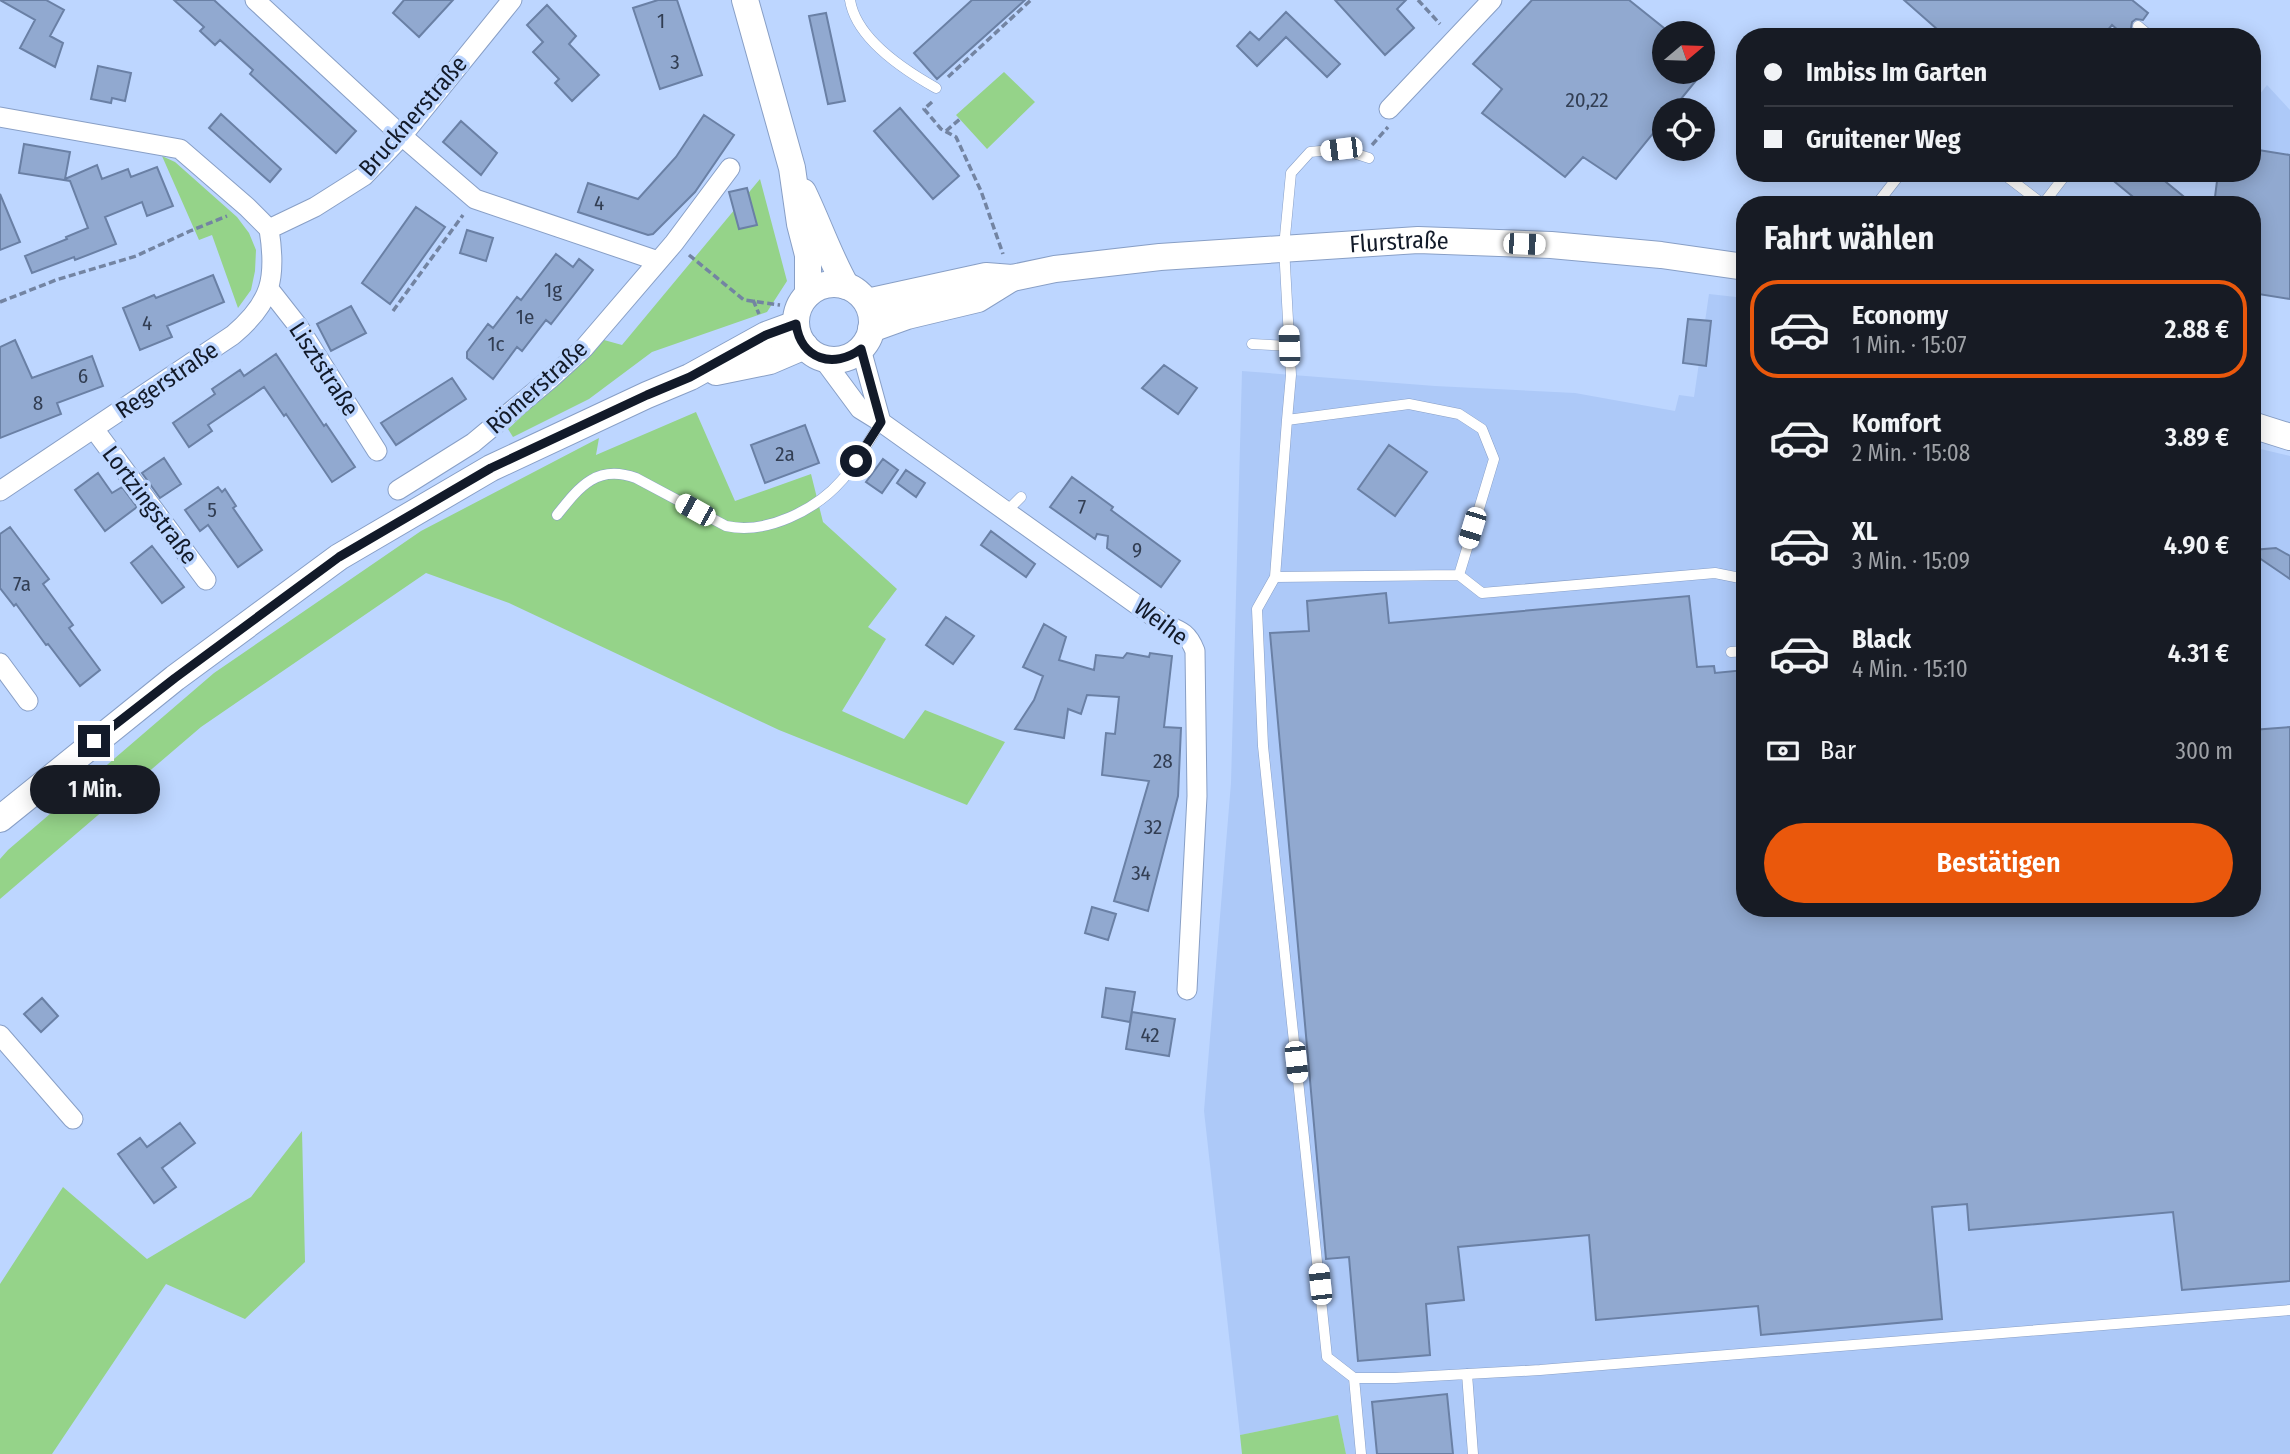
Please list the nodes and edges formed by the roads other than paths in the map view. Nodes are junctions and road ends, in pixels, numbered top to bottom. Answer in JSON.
{"nodes":[{"id":1,"x":255,"y":0,"type":"edge"},
{"id":2,"x":512,"y":0,"type":"edge"},
{"id":3,"x":745,"y":0,"type":"edge"},
{"id":4,"x":849,"y":0,"type":"edge"},
{"id":5,"x":1492,"y":0,"type":"edge"},
{"id":6,"x":2138,"y":26,"type":"dead end"},
{"id":7,"x":2140,"y":28,"type":"edge"},
{"id":8,"x":936,"y":88,"type":"road end"},
{"id":9,"x":1389,"y":109,"type":"dead end"},
{"id":10,"x":0,"y":117,"type":"edge"},
{"id":11,"x":402,"y":136,"type":"junction"},
{"id":12,"x":1300,"y":144,"type":"dead end"},
{"id":13,"x":1310,"y":152,"type":"junction"},
{"id":14,"x":1369,"y":158,"type":"dead end"},
{"id":15,"x":730,"y":168,"type":"dead end"},
{"id":16,"x":792,"y":168,"type":"junction"},
{"id":17,"x":1894,"y":182,"type":"edge"},
{"id":18,"x":2013,"y":182,"type":"edge"},
{"id":19,"x":2059,"y":182,"type":"edge"},
{"id":20,"x":1277,"y":190,"type":"dead end"},
{"id":21,"x":1883,"y":196,"type":"edge"},
{"id":22,"x":2030,"y":196,"type":"edge"},
{"id":23,"x":2046,"y":196,"type":"edge"},
{"id":24,"x":1289,"y":198,"type":"junction"},
{"id":25,"x":268,"y":229,"type":"junction"},
{"id":26,"x":1284,"y":247,"type":"junction"},
{"id":27,"x":658,"y":261,"type":"junction"},
{"id":28,"x":1736,"y":266,"type":"edge"},
{"id":29,"x":1012,"y":278,"type":"junction"},
{"id":30,"x":846,"y":286,"type":"junction"},
{"id":31,"x":269,"y":289,"type":"junction"},
{"id":32,"x":808,"y":294,"type":"junction"},
{"id":33,"x":867,"y":302,"type":"junction"},
{"id":34,"x":801,"y":334,"type":"junction"},
{"id":35,"x":866,"y":339,"type":"junction"},
{"id":36,"x":1252,"y":344,"type":"dead end"},
{"id":37,"x":1289,"y":346,"type":"junction"},
{"id":38,"x":1287,"y":420,"type":"junction"},
{"id":39,"x":881,"y":422,"type":"junction"},
{"id":40,"x":2261,"y":428,"type":"edge"},
{"id":41,"x":93,"y":429,"type":"junction"},
{"id":42,"x":2290,"y":437,"type":"edge"},
{"id":43,"x":377,"y":451,"type":"dead end"},
{"id":44,"x":398,"y":490,"type":"dead end"},
{"id":45,"x":0,"y":491,"type":"edge"},
{"id":46,"x":557,"y":514,"type":"dead end"},
{"id":47,"x":1458,"y":575,"type":"junction"},
{"id":48,"x":1275,"y":577,"type":"junction"},
{"id":49,"x":1736,"y":577,"type":"edge"},
{"id":50,"x":206,"y":580,"type":"dead end"},
{"id":51,"x":1731,"y":652,"type":"dead end"},
{"id":52,"x":1736,"y":652,"type":"edge"},
{"id":53,"x":0,"y":663,"type":"edge"},
{"id":54,"x":28,"y":701,"type":"dead end"},
{"id":55,"x":0,"y":818,"type":"edge"},
{"id":56,"x":1187,"y":990,"type":"dead end"},
{"id":57,"x":0,"y":1035,"type":"edge"},
{"id":58,"x":72,"y":1119,"type":"dead end"},
{"id":59,"x":2290,"y":1310,"type":"edge"},
{"id":60,"x":1467,"y":1374,"type":"junction"},
{"id":61,"x":1354,"y":1378,"type":"junction"},
{"id":62,"x":1360,"y":1454,"type":"edge"},
{"id":63,"x":1473,"y":1454,"type":"edge"}],
"edges":[{"from":1,"to":11,"type":"street"},
{"from":2,"to":11,"type":"street","name":"Brucknerstraße"},
{"from":3,"to":16,"type":"main road"},
{"from":4,"to":8,"type":"lane"},
{"from":5,"to":9,"type":"street"},
{"from":6,"to":7,"type":"lane"},
{"from":10,"to":25,"type":"street"},
{"from":11,"to":25,"type":"street","name":"Brucknerstraße"},
{"from":11,"to":27,"type":"street"},
{"from":12,"to":13,"type":"lane"},
{"from":13,"to":14,"type":"lane"},
{"from":13,"to":24,"type":"lane"},
{"from":15,"to":27,"type":"street","name":"Römerstraße"},
{"from":16,"to":30,"type":"main road"},
{"from":16,"to":32,"type":"main road"},
{"from":17,"to":21,"type":"lane"},
{"from":18,"to":22,"type":"lane"},
{"from":19,"to":23,"type":"lane"},
{"from":20,"to":24,"type":"lane"},
{"from":24,"to":26,"type":"lane"},
{"from":25,"to":31,"type":"street","name":"Regerstraße"},
{"from":26,"to":28,"type":"main road","name":"Flurstraße"},
{"from":26,"to":29,"type":"main road","name":"Flurstraße"},
{"from":26,"to":37,"type":"lane"},
{"from":27,"to":44,"type":"street","name":"Römerstraße"},
{"from":29,"to":33,"type":"main road"},
{"from":29,"to":35,"type":"main road"},
{"from":30,"to":32,"type":"main road"},
{"from":30,"to":33,"type":"main road"},
{"from":31,"to":41,"type":"street","name":"Regerstraße"},
{"from":31,"to":43,"type":"street","name":"Lisztstraße"},
{"from":32,"to":34,"type":"main road"},
{"from":33,"to":35,"type":"main road"},
{"from":34,"to":35,"type":"main road"},
{"from":34,"to":39,"type":"street","name":"Weihe"},
{"from":34,"to":55,"type":"main road"},
{"from":35,"to":39,"type":"street"},
{"from":36,"to":37,"type":"lane"},
{"from":37,"to":38,"type":"lane"},
{"from":38,"to":47,"type":"lane"},
{"from":38,"to":48,"type":"lane"},
{"from":39,"to":46,"type":"lane"},
{"from":39,"to":56,"type":"street","name":"Weihe"},
{"from":40,"to":42,"type":"main road"},
{"from":41,"to":45,"type":"street","name":"Regerstraße"},
{"from":41,"to":50,"type":"street","name":"Lortzingstraße"},
{"from":47,"to":48,"type":"lane"},
{"from":47,"to":49,"type":"lane"},
{"from":48,"to":61,"type":"lane"},
{"from":51,"to":52,"type":"lane"},
{"from":53,"to":54,"type":"street"},
{"from":57,"to":58,"type":"street"},
{"from":59,"to":60,"type":"lane"},
{"from":60,"to":61,"type":"lane"},
{"from":60,"to":63,"type":"lane"},
{"from":61,"to":62,"type":"lane"}]}
